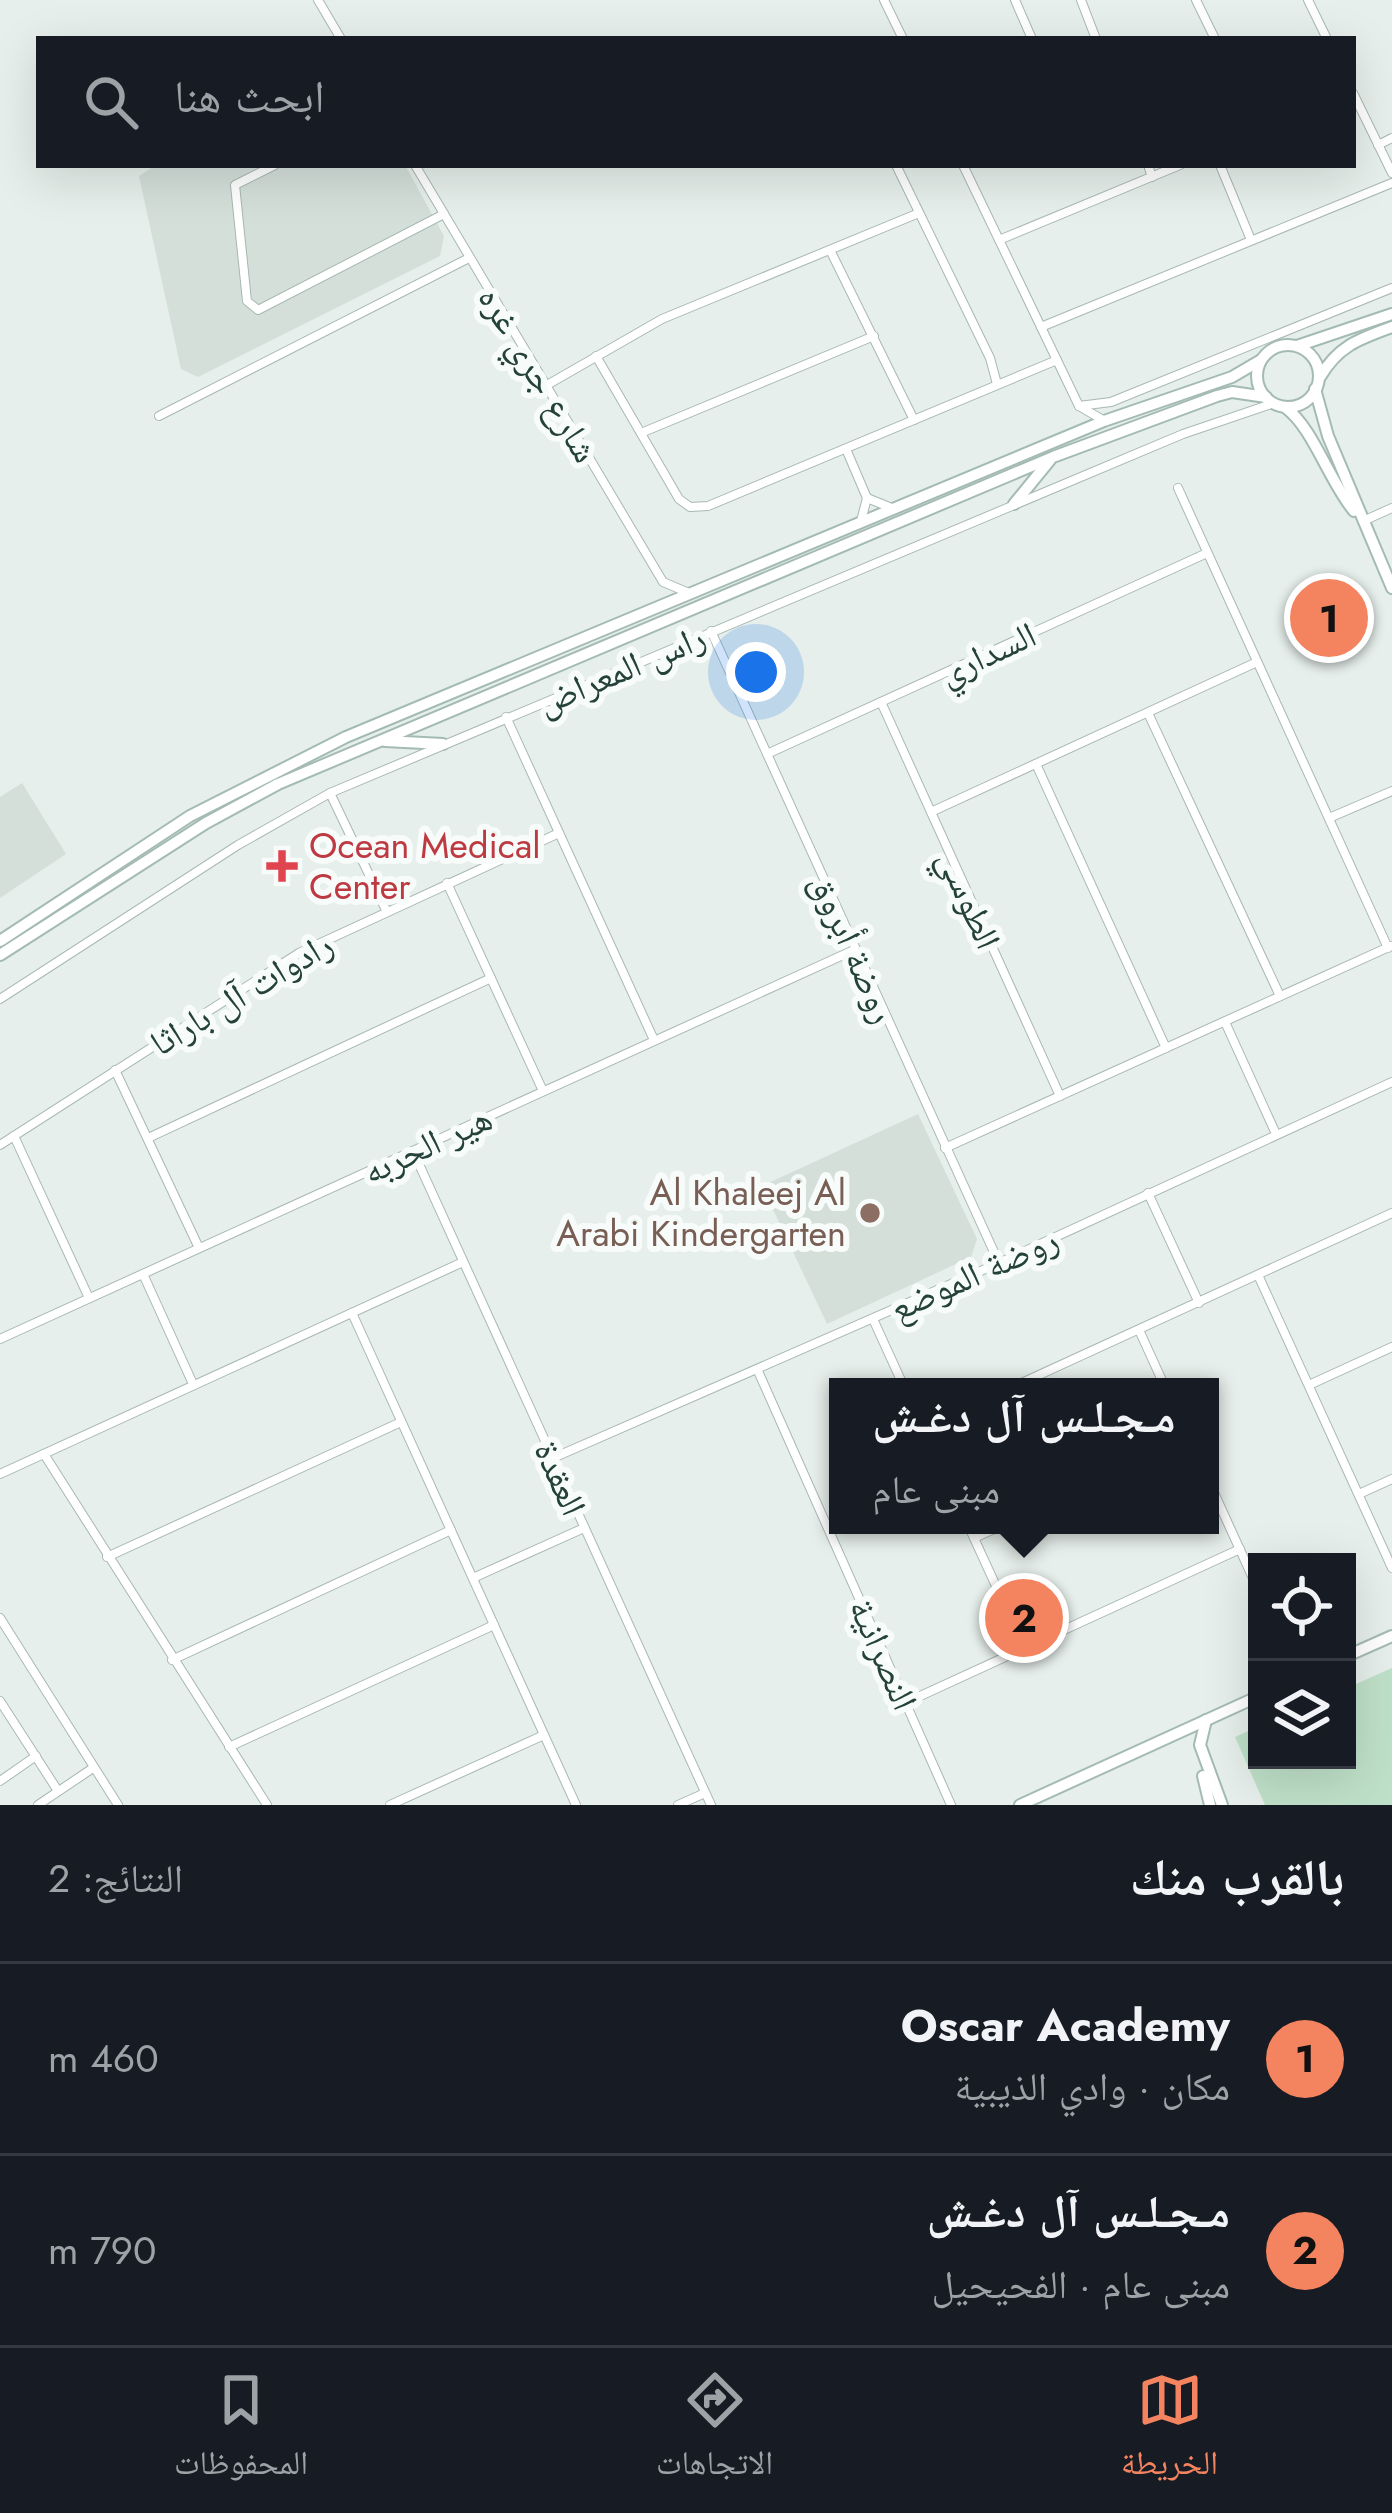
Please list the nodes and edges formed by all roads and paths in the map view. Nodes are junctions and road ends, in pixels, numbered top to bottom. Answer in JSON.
{"nodes":[{"id":1,"x":318,"y":0,"type":"edge"},
{"id":2,"x":884,"y":0,"type":"edge"},
{"id":3,"x":1015,"y":0,"type":"edge"},
{"id":4,"x":1081,"y":0,"type":"edge"},
{"id":5,"x":1196,"y":0,"type":"edge"},
{"id":6,"x":1308,"y":0,"type":"edge"},
{"id":7,"x":339,"y":36,"type":"edge"},
{"id":8,"x":902,"y":36,"type":"edge"},
{"id":9,"x":1031,"y":36,"type":"edge"},
{"id":10,"x":1095,"y":36,"type":"edge"},
{"id":11,"x":1214,"y":36,"type":"edge"},
{"id":12,"x":1326,"y":36,"type":"edge"},
{"id":13,"x":1356,"y":99,"type":"edge"},
{"id":14,"x":1392,"y":137,"type":"edge"},
{"id":15,"x":1378,"y":145,"type":"junction"},
{"id":16,"x":269,"y":168,"type":"edge"},
{"id":17,"x":417,"y":168,"type":"edge"},
{"id":18,"x":897,"y":168,"type":"edge"},
{"id":19,"x":964,"y":168,"type":"edge"},
{"id":20,"x":1149,"y":168,"type":"edge"},
{"id":21,"x":1173,"y":168,"type":"edge"},
{"id":22,"x":1221,"y":168,"type":"edge"},
{"id":23,"x":1152,"y":177,"type":"junction"},
{"id":24,"x":1392,"y":178,"type":"edge"},
{"id":25,"x":919,"y":212,"type":"junction"},
{"id":26,"x":444,"y":214,"type":"junction"},
{"id":27,"x":999,"y":240,"type":"junction"},
{"id":28,"x":1251,"y":240,"type":"junction"},
{"id":29,"x":831,"y":252,"type":"junction"},
{"id":30,"x":469,"y":258,"type":"junction"},
{"id":31,"x":1392,"y":288,"type":"edge"},
{"id":32,"x":1392,"y":314,"type":"edge"},
{"id":33,"x":1041,"y":327,"type":"junction"},
{"id":34,"x":1392,"y":327,"type":"edge"},
{"id":35,"x":874,"y":335,"type":"junction"},
{"id":36,"x":1297,"y":346,"type":"junction"},
{"id":37,"x":596,"y":356,"type":"junction"},
{"id":38,"x":1057,"y":360,"type":"junction"},
{"id":39,"x":1261,"y":360,"type":"junction"},
{"id":40,"x":997,"y":384,"type":"junction"},
{"id":41,"x":547,"y":385,"type":"junction"},
{"id":42,"x":1317,"y":385,"type":"junction"},
{"id":43,"x":1274,"y":402,"type":"junction"},
{"id":44,"x":1079,"y":406,"type":"junction"},
{"id":45,"x":159,"y":416,"type":"dead end"},
{"id":46,"x":914,"y":420,"type":"junction"},
{"id":47,"x":1104,"y":421,"type":"junction"},
{"id":48,"x":641,"y":433,"type":"junction"},
{"id":49,"x":1070,"y":435,"type":"junction"},
{"id":50,"x":846,"y":449,"type":"junction"},
{"id":51,"x":1053,"y":457,"type":"junction"},
{"id":52,"x":1178,"y":488,"type":"dead end"},
{"id":53,"x":868,"y":499,"type":"junction"},
{"id":54,"x":1014,"y":504,"type":"junction"},
{"id":55,"x":1392,"y":508,"type":"edge"},
{"id":56,"x":895,"y":509,"type":"junction"},
{"id":57,"x":1361,"y":521,"type":"junction"},
{"id":58,"x":860,"y":524,"type":"junction"},
{"id":59,"x":1207,"y":553,"type":"junction"},
{"id":60,"x":663,"y":582,"type":"junction"},
{"id":61,"x":1392,"y":588,"type":"edge"},
{"id":62,"x":691,"y":594,"type":"junction"},
{"id":63,"x":654,"y":609,"type":"junction"},
{"id":64,"x":711,"y":631,"type":"junction"},
{"id":65,"x":1257,"y":662,"type":"junction"},
{"id":66,"x":881,"y":702,"type":"junction"},
{"id":67,"x":1148,"y":712,"type":"junction"},
{"id":68,"x":506,"y":717,"type":"junction"},
{"id":69,"x":376,"y":741,"type":"junction"},
{"id":70,"x":443,"y":744,"type":"junction"},
{"id":71,"x":767,"y":754,"type":"junction"},
{"id":72,"x":1036,"y":764,"type":"junction"},
{"id":73,"x":1392,"y":791,"type":"edge"},
{"id":74,"x":330,"y":793,"type":"junction"},
{"id":75,"x":931,"y":812,"type":"junction"},
{"id":76,"x":1329,"y":818,"type":"junction"},
{"id":77,"x":559,"y":833,"type":"junction"},
{"id":78,"x":447,"y":883,"type":"junction"},
{"id":79,"x":386,"y":910,"type":"junction"},
{"id":80,"x":0,"y":941,"type":"edge"},
{"id":81,"x":1390,"y":947,"type":"edge"},
{"id":82,"x":854,"y":950,"type":"junction"},
{"id":83,"x":0,"y":956,"type":"edge"},
{"id":84,"x":491,"y":978,"type":"junction"},
{"id":85,"x":1280,"y":997,"type":"junction"},
{"id":86,"x":0,"y":999,"type":"edge"},
{"id":87,"x":1225,"y":1022,"type":"junction"},
{"id":88,"x":654,"y":1040,"type":"junction"},
{"id":89,"x":1166,"y":1048,"type":"junction"},
{"id":90,"x":116,"y":1070,"type":"junction"},
{"id":91,"x":1392,"y":1082,"type":"edge"},
{"id":92,"x":543,"y":1090,"type":"junction"},
{"id":93,"x":1060,"y":1096,"type":"junction"},
{"id":94,"x":1276,"y":1134,"type":"junction"},
{"id":95,"x":14,"y":1136,"type":"junction"},
{"id":96,"x":148,"y":1138,"type":"junction"},
{"id":97,"x":0,"y":1145,"type":"edge"},
{"id":98,"x":945,"y":1148,"type":"junction"},
{"id":99,"x":413,"y":1150,"type":"junction"},
{"id":100,"x":1148,"y":1193,"type":"junction"},
{"id":101,"x":1392,"y":1214,"type":"edge"},
{"id":102,"x":199,"y":1248,"type":"junction"},
{"id":103,"x":463,"y":1262,"type":"junction"},
{"id":104,"x":999,"y":1263,"type":"junction"},
{"id":105,"x":143,"y":1274,"type":"junction"},
{"id":106,"x":1258,"y":1275,"type":"junction"},
{"id":107,"x":88,"y":1298,"type":"junction"},
{"id":108,"x":1199,"y":1303,"type":"junction"},
{"id":109,"x":352,"y":1313,"type":"junction"},
{"id":110,"x":873,"y":1318,"type":"junction"},
{"id":111,"x":1139,"y":1330,"type":"junction"},
{"id":112,"x":0,"y":1339,"type":"edge"},
{"id":113,"x":1392,"y":1347,"type":"edge"},
{"id":114,"x":758,"y":1370,"type":"junction"},
{"id":115,"x":900,"y":1378,"type":"edge"},
{"id":116,"x":1033,"y":1378,"type":"edge"},
{"id":117,"x":1161,"y":1378,"type":"edge"},
{"id":118,"x":193,"y":1384,"type":"junction"},
{"id":119,"x":1309,"y":1385,"type":"junction"},
{"id":120,"x":401,"y":1422,"type":"junction"},
{"id":121,"x":44,"y":1454,"type":"junction"},
{"id":122,"x":553,"y":1458,"type":"junction"},
{"id":123,"x":0,"y":1474,"type":"edge"},
{"id":124,"x":1392,"y":1479,"type":"edge"},
{"id":125,"x":1359,"y":1495,"type":"junction"},
{"id":126,"x":1219,"y":1504,"type":"edge"},
{"id":127,"x":584,"y":1528,"type":"junction"},
{"id":128,"x":451,"y":1530,"type":"junction"},
{"id":129,"x":829,"y":1530,"type":"edge"},
{"id":130,"x":831,"y":1534,"type":"edge"},
{"id":131,"x":972,"y":1534,"type":"edge"},
{"id":132,"x":983,"y":1534,"type":"edge"},
{"id":133,"x":974,"y":1538,"type":"junction"},
{"id":134,"x":1240,"y":1549,"type":"junction"},
{"id":135,"x":107,"y":1557,"type":"junction"},
{"id":136,"x":1248,"y":1567,"type":"edge"},
{"id":137,"x":1392,"y":1568,"type":"edge"},
{"id":138,"x":473,"y":1578,"type":"junction"},
{"id":139,"x":0,"y":1618,"type":"edge"},
{"id":140,"x":494,"y":1625,"type":"junction"},
{"id":141,"x":1392,"y":1636,"type":"edge"},
{"id":142,"x":1024,"y":1647,"type":"junction"},
{"id":143,"x":1356,"y":1652,"type":"edge"},
{"id":144,"x":172,"y":1660,"type":"junction"},
{"id":145,"x":0,"y":1701,"type":"edge"},
{"id":146,"x":1248,"y":1701,"type":"edge"},
{"id":147,"x":905,"y":1702,"type":"junction"},
{"id":148,"x":4,"y":1715,"type":"edge"},
{"id":149,"x":1206,"y":1720,"type":"junction"},
{"id":150,"x":1188,"y":1728,"type":"junction"},
{"id":151,"x":544,"y":1735,"type":"junction"},
{"id":152,"x":230,"y":1747,"type":"junction"},
{"id":153,"x":36,"y":1756,"type":"junction"},
{"id":154,"x":93,"y":1768,"type":"junction"},
{"id":155,"x":0,"y":1780,"type":"edge"},
{"id":156,"x":58,"y":1791,"type":"junction"},
{"id":157,"x":705,"y":1792,"type":"junction"},
{"id":158,"x":264,"y":1802,"type":"edge"},
{"id":159,"x":38,"y":1805,"type":"edge"},
{"id":160,"x":118,"y":1805,"type":"edge"},
{"id":161,"x":250,"y":1805,"type":"edge"},
{"id":162,"x":390,"y":1805,"type":"edge"},
{"id":163,"x":576,"y":1805,"type":"edge"},
{"id":164,"x":678,"y":1805,"type":"edge"},
{"id":165,"x":711,"y":1805,"type":"edge"},
{"id":166,"x":951,"y":1805,"type":"edge"},
{"id":167,"x":1020,"y":1805,"type":"edge"},
{"id":168,"x":1210,"y":1805,"type":"edge"},
{"id":169,"x":1222,"y":1805,"type":"edge"}],
"edges":[{"from":1,"to":7,"type":"street"},
{"from":2,"to":8,"type":"street"},
{"from":3,"to":9,"type":"street"},
{"from":4,"to":10,"type":"street"},
{"from":5,"to":11,"type":"street"},
{"from":6,"to":12,"type":"street"},
{"from":13,"to":15,"type":"street"},
{"from":14,"to":15,"type":"street"},
{"from":15,"to":24,"type":"street"},
{"from":16,"to":26,"type":"street"},
{"from":17,"to":26,"type":"street","name":"شارع جري غره"},
{"from":18,"to":25,"type":"street"},
{"from":19,"to":27,"type":"street"},
{"from":20,"to":23,"type":"street"},
{"from":21,"to":23,"type":"street"},
{"from":22,"to":28,"type":"street"},
{"from":23,"to":27,"type":"street"},
{"from":24,"to":28,"type":"street"},
{"from":25,"to":29,"type":"street"},
{"from":25,"to":40,"type":"street"},
{"from":26,"to":30,"type":"street","name":"شارع جري غره"},
{"from":27,"to":33,"type":"street"},
{"from":28,"to":33,"type":"street"},
{"from":29,"to":35,"type":"street"},
{"from":29,"to":37,"type":"street"},
{"from":30,"to":41,"type":"street","name":"شارع جري غره"},
{"from":30,"to":45,"type":"street"},
{"from":31,"to":44,"type":"street"},
{"from":32,"to":36,"type":"street"},
{"from":33,"to":38,"type":"street"},
{"from":34,"to":42,"type":"street"},
{"from":35,"to":46,"type":"street"},
{"from":35,"to":48,"type":"street"},
{"from":36,"to":39,"type":"street"},
{"from":36,"to":42,"type":"street"},
{"from":37,"to":41,"type":"street"},
{"from":37,"to":48,"type":"street"},
{"from":38,"to":40,"type":"street"},
{"from":38,"to":44,"type":"street"},
{"from":39,"to":43,"type":"street"},
{"from":39,"to":47,"type":"street","name":"راس المعراض"},
{"from":40,"to":46,"type":"street"},
{"from":41,"to":60,"type":"street","name":"شارع جري غره"},
{"from":42,"to":43,"type":"street"},
{"from":42,"to":57,"type":"street"},
{"from":43,"to":51,"type":"street","name":"راس المعراض"},
{"from":43,"to":54,"type":"street","name":"راس المعراض"},
{"from":43,"to":57,"type":"street"},
{"from":44,"to":47,"type":"street"},
{"from":44,"to":49,"type":"street"},
{"from":46,"to":50,"type":"street"},
{"from":47,"to":49,"type":"street","name":"راس المعراض"},
{"from":48,"to":50,"type":"street"},
{"from":49,"to":56,"type":"street","name":"راس المعراض"},
{"from":50,"to":53,"type":"street"},
{"from":51,"to":54,"type":"street"},
{"from":51,"to":69,"type":"street","name":"راس المعراض"},
{"from":52,"to":59,"type":"street"},
{"from":53,"to":56,"type":"street"},
{"from":53,"to":58,"type":"street"},
{"from":54,"to":64,"type":"street","name":"راس المعراض"},
{"from":55,"to":57,"type":"street"},
{"from":56,"to":58,"type":"street","name":"راس المعراض"},
{"from":57,"to":61,"type":"street"},
{"from":58,"to":62,"type":"street","name":"راس المعراض"},
{"from":59,"to":65,"type":"street"},
{"from":59,"to":66,"type":"street","name":"السداري"},
{"from":60,"to":62,"type":"street"},
{"from":60,"to":63,"type":"street"},
{"from":62,"to":63,"type":"street","name":"راس المعراض"},
{"from":63,"to":80,"type":"street","name":"راس المعراض"},
{"from":64,"to":68,"type":"street","name":"راس المعراض"},
{"from":64,"to":71,"type":"street","name":"روضة أبروق"},
{"from":65,"to":67,"type":"street"},
{"from":65,"to":76,"type":"street"},
{"from":66,"to":71,"type":"street","name":"السداري"},
{"from":66,"to":75,"type":"street","name":"الطوسي"},
{"from":67,"to":72,"type":"street"},
{"from":67,"to":85,"type":"street"},
{"from":68,"to":70,"type":"street","name":"راس المعراض"},
{"from":68,"to":77,"type":"street"},
{"from":69,"to":70,"type":"street"},
{"from":69,"to":83,"type":"street","name":"راس المعراض"},
{"from":70,"to":74,"type":"street","name":"راس المعراض"},
{"from":71,"to":82,"type":"street","name":"روضة أبروق"},
{"from":72,"to":75,"type":"street"},
{"from":72,"to":89,"type":"street"},
{"from":73,"to":76,"type":"street"},
{"from":74,"to":79,"type":"street"},
{"from":74,"to":86,"type":"street","name":"راس المعراض"},
{"from":75,"to":93,"type":"street","name":"الطوسي"},
{"from":76,"to":81,"type":"street"},
{"from":77,"to":78,"type":"street","name":"رادوات آل باراثا"},
{"from":77,"to":88,"type":"street"},
{"from":78,"to":79,"type":"street","name":"رادوات آل باراثا"},
{"from":78,"to":84,"type":"street"},
{"from":79,"to":90,"type":"street","name":"رادوات آل باراثا"},
{"from":81,"to":85,"type":"street"},
{"from":82,"to":88,"type":"street","name":"هير الحربه"},
{"from":82,"to":98,"type":"street","name":"روضة أبروق"},
{"from":84,"to":92,"type":"street"},
{"from":84,"to":96,"type":"street"},
{"from":85,"to":87,"type":"street"},
{"from":87,"to":89,"type":"street"},
{"from":87,"to":94,"type":"street"},
{"from":88,"to":92,"type":"street","name":"هير الحربه"},
{"from":89,"to":93,"type":"street"},
{"from":90,"to":95,"type":"street","name":"رادوات آل باراثا"},
{"from":90,"to":96,"type":"street"},
{"from":91,"to":94,"type":"street","name":"روضة الموضع"},
{"from":92,"to":99,"type":"street","name":"هير الحربه"},
{"from":93,"to":98,"type":"street"},
{"from":94,"to":100,"type":"street","name":"روضة الموضع"},
{"from":95,"to":97,"type":"street","name":"رادوات آل باراثا"},
{"from":95,"to":107,"type":"street"},
{"from":96,"to":102,"type":"street"},
{"from":98,"to":104,"type":"street","name":"روضة أبروق"},
{"from":99,"to":102,"type":"street","name":"هير الحربه"},
{"from":99,"to":103,"type":"street","name":"العقدة"},
{"from":100,"to":104,"type":"street","name":"روضة الموضع"},
{"from":100,"to":108,"type":"street"},
{"from":101,"to":106,"type":"street"},
{"from":102,"to":105,"type":"street","name":"هير الحربه"},
{"from":103,"to":109,"type":"street"},
{"from":103,"to":122,"type":"street","name":"العقدة"},
{"from":104,"to":110,"type":"street","name":"روضة الموضع"},
{"from":105,"to":107,"type":"street","name":"هير الحربه"},
{"from":105,"to":118,"type":"street"},
{"from":106,"to":108,"type":"street"},
{"from":106,"to":119,"type":"street"},
{"from":107,"to":112,"type":"street","name":"هير الحربه"},
{"from":108,"to":111,"type":"street"},
{"from":109,"to":118,"type":"street"},
{"from":109,"to":120,"type":"street"},
{"from":110,"to":114,"type":"street","name":"روضة الموضع"},
{"from":110,"to":115,"type":"street"},
{"from":111,"to":116,"type":"street"},
{"from":111,"to":117,"type":"street"},
{"from":113,"to":119,"type":"street"},
{"from":114,"to":122,"type":"street","name":"روضة الموضع"},
{"from":114,"to":129,"type":"street","name":"النصرانية"},
{"from":118,"to":121,"type":"street"},
{"from":119,"to":125,"type":"street"},
{"from":120,"to":128,"type":"street"},
{"from":120,"to":135,"type":"street"},
{"from":121,"to":123,"type":"street"},
{"from":121,"to":135,"type":"street"},
{"from":122,"to":127,"type":"street","name":"العقدة"},
{"from":124,"to":125,"type":"street"},
{"from":125,"to":137,"type":"street"},
{"from":126,"to":134,"type":"street"},
{"from":127,"to":138,"type":"street"},
{"from":127,"to":157,"type":"street","name":"العقدة"},
{"from":128,"to":138,"type":"street"},
{"from":128,"to":144,"type":"street"},
{"from":130,"to":147,"type":"street","name":"النصرانية"},
{"from":131,"to":133,"type":"street"},
{"from":132,"to":133,"type":"street"},
{"from":133,"to":142,"type":"street"},
{"from":134,"to":136,"type":"street"},
{"from":134,"to":142,"type":"street"},
{"from":135,"to":144,"type":"street"},
{"from":138,"to":140,"type":"street"},
{"from":139,"to":154,"type":"street"},
{"from":140,"to":151,"type":"street"},
{"from":140,"to":152,"type":"street"},
{"from":141,"to":143,"type":"street"},
{"from":142,"to":147,"type":"street"},
{"from":144,"to":152,"type":"street"},
{"from":145,"to":148,"type":"street"},
{"from":146,"to":149,"type":"street"},
{"from":147,"to":166,"type":"street","name":"النصرانية"},
{"from":148,"to":153,"type":"street"},
{"from":149,"to":150,"type":"street"},
{"from":149,"to":169,"type":"street"},
{"from":150,"to":167,"type":"street"},
{"from":150,"to":168,"type":"street"},
{"from":151,"to":162,"type":"street"},
{"from":151,"to":163,"type":"street"},
{"from":152,"to":158,"type":"street"},
{"from":153,"to":155,"type":"street"},
{"from":153,"to":156,"type":"street"},
{"from":154,"to":156,"type":"street"},
{"from":154,"to":160,"type":"street"},
{"from":156,"to":159,"type":"street"},
{"from":157,"to":164,"type":"street"},
{"from":157,"to":165,"type":"street","name":"العقدة"},
{"from":158,"to":161,"type":"street"}]}
